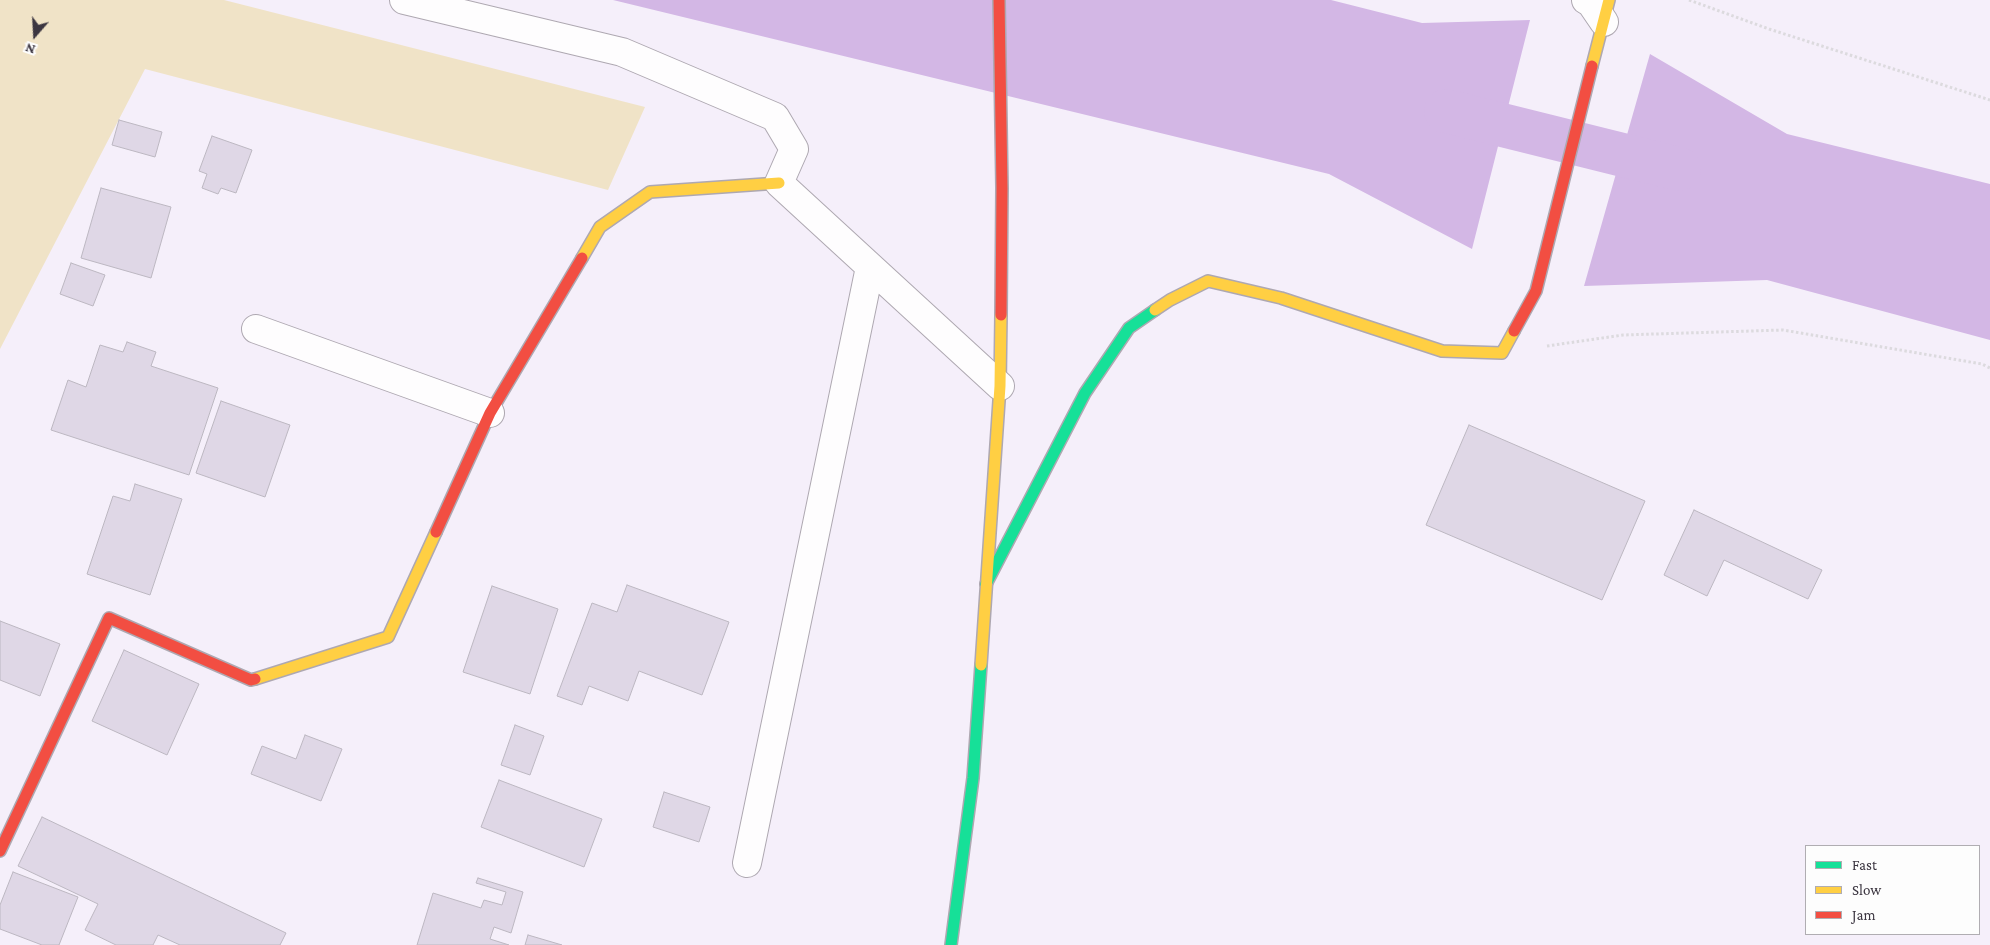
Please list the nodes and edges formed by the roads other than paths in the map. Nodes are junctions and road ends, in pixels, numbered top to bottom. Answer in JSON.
{"nodes":[{"id":1,"x":404,"y":0,"type":"edge"},
{"id":2,"x":999,"y":0,"type":"edge"},
{"id":3,"x":1586,"y":0,"type":"edge"},
{"id":4,"x":1606,"y":11,"type":"edge"},
{"id":5,"x":779,"y":183,"type":"junction"},
{"id":6,"x":870,"y":267,"type":"junction"},
{"id":7,"x":256,"y":329,"type":"dead end"},
{"id":8,"x":1000,"y":386,"type":"junction"},
{"id":9,"x":490,"y":413,"type":"junction"},
{"id":10,"x":986,"y":584,"type":"junction"},
{"id":11,"x":0,"y":851,"type":"edge"},
{"id":12,"x":748,"y":863,"type":"dead end"},
{"id":13,"x":951,"y":945,"type":"edge"}],
"edges":[{"from":1,"to":5,"type":"street"},
{"from":2,"to":8,"type":"street"},
{"from":3,"to":4,"type":"street"},
{"from":4,"to":10,"type":"street"},
{"from":5,"to":6,"type":"street"},
{"from":5,"to":9,"type":"street"},
{"from":6,"to":8,"type":"street"},
{"from":6,"to":12,"type":"street"},
{"from":7,"to":9,"type":"street"},
{"from":8,"to":10,"type":"street"},
{"from":9,"to":11,"type":"street"},
{"from":10,"to":13,"type":"street"}]}
